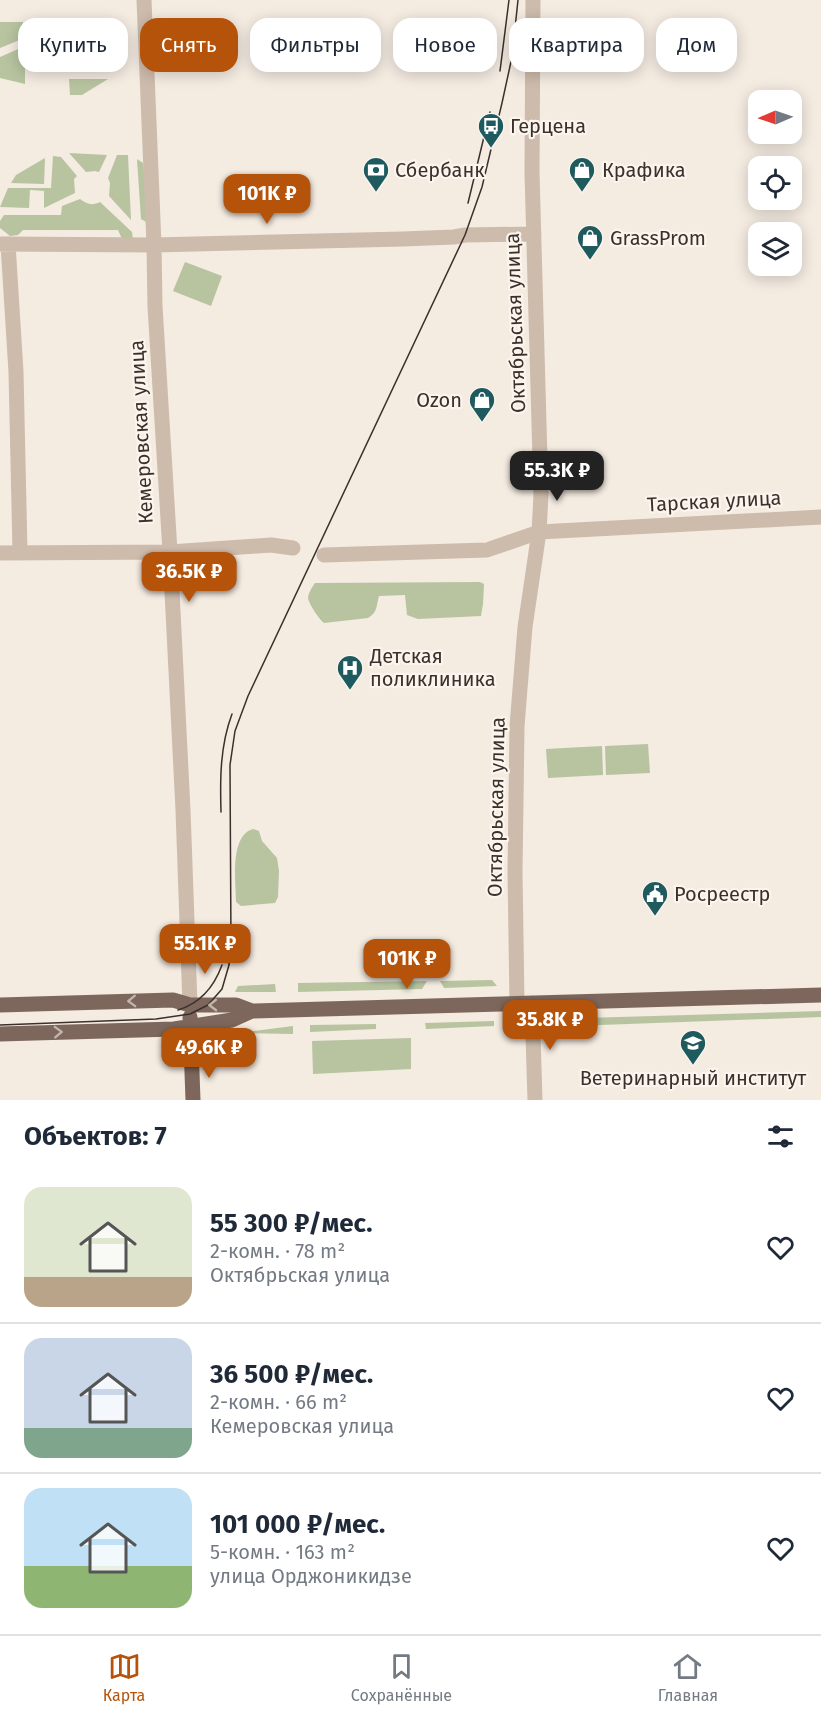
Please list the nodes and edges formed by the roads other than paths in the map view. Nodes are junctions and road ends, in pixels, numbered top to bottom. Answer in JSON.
{"nodes":[{"id":1,"x":144,"y":0,"type":"edge"},
{"id":2,"x":533,"y":0,"type":"edge"},
{"id":3,"x":534,"y":234,"type":"junction"},
{"id":4,"x":4,"y":244,"type":"edge"},
{"id":5,"x":154,"y":245,"type":"junction"},
{"id":6,"x":821,"y":518,"type":"edge"},
{"id":7,"x":539,"y":532,"type":"junction"},
{"id":8,"x":293,"y":548,"type":"dead end"},
{"id":9,"x":20,"y":552,"type":"junction"},
{"id":10,"x":170,"y":552,"type":"junction"},
{"id":11,"x":0,"y":553,"type":"edge"},
{"id":12,"x":324,"y":555,"type":"dead end"},
{"id":13,"x":821,"y":995,"type":"edge"},
{"id":14,"x":524,"y":1004,"type":"junction"},
{"id":15,"x":0,"y":1005,"type":"edge"},
{"id":16,"x":190,"y":1005,"type":"junction"},
{"id":17,"x":252,"y":1011,"type":"junction"},
{"id":18,"x":190,"y":1026,"type":"junction"},
{"id":19,"x":0,"y":1034,"type":"edge"},
{"id":20,"x":194,"y":1100,"type":"edge"},
{"id":21,"x":535,"y":1100,"type":"edge"}],
"edges":[{"from":1,"to":5,"type":"street","name":"Кемеровская улица"},
{"from":2,"to":3,"type":"street","name":"Октябрьская улица"},
{"from":3,"to":5,"type":"street"},
{"from":3,"to":7,"type":"street","name":"Октябрьская улица"},
{"from":4,"to":5,"type":"street"},
{"from":4,"to":9,"type":"street"},
{"from":5,"to":10,"type":"street","name":"Кемеровская улица"},
{"from":6,"to":7,"type":"street","name":"Тарская улица"},
{"from":7,"to":12,"type":"street","name":"Тарская улица"},
{"from":7,"to":14,"type":"street","name":"Октябрьская улица"},
{"from":8,"to":10,"type":"street"},
{"from":9,"to":10,"type":"street"},
{"from":9,"to":11,"type":"street"},
{"from":10,"to":16,"type":"street","name":"Кемеровская улица"},
{"from":13,"to":14,"type":"main road"},
{"from":14,"to":17,"type":"main road"},
{"from":14,"to":21,"type":"street","name":"Октябрьская улица"},
{"from":16,"to":15,"type":"main road","one_way":true},
{"from":17,"to":16,"type":"main road","one_way":true},
{"from":16,"to":18,"type":"main road"},
{"from":17,"to":18,"type":"main road"},
{"from":19,"to":18,"type":"main road","one_way":true},
{"from":18,"to":20,"type":"main road"}]}
